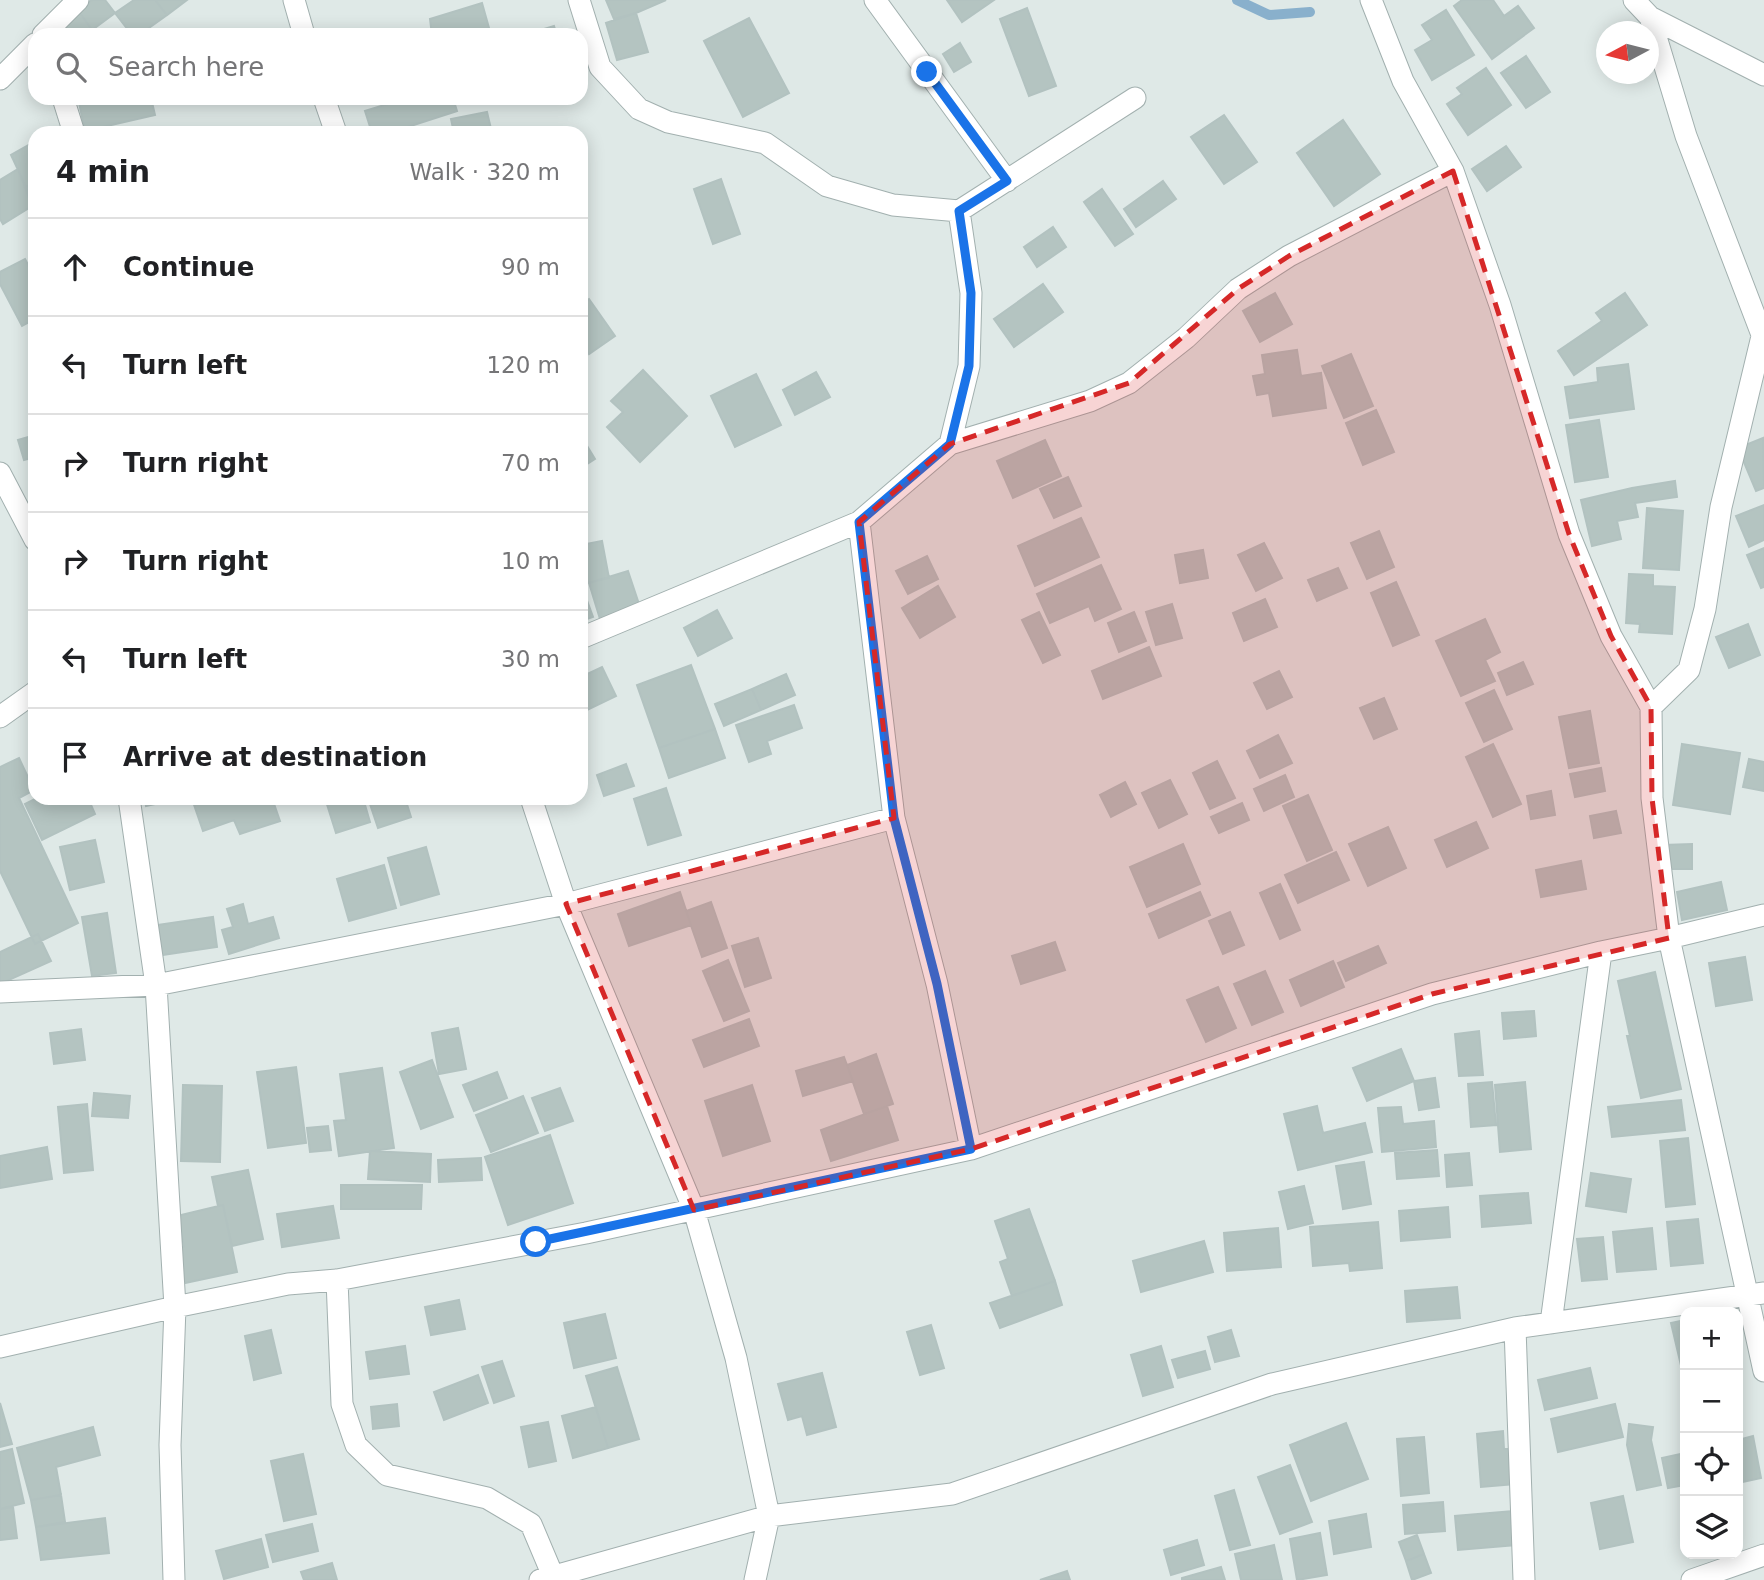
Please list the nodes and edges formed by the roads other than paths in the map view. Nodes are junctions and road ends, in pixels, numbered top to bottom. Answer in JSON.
{"nodes":[{"id":1,"x":78,"y":0,"type":"edge"},
{"id":2,"x":579,"y":0,"type":"edge"},
{"id":3,"x":875,"y":0,"type":"edge"},
{"id":4,"x":1371,"y":0,"type":"edge"},
{"id":5,"x":1634,"y":0,"type":"edge"},
{"id":6,"x":298,"y":2,"type":"edge"},
{"id":7,"x":1650,"y":18,"type":"junction"},
{"id":8,"x":51,"y":28,"type":"edge"},
{"id":9,"x":303,"y":28,"type":"edge"},
{"id":10,"x":588,"y":28,"type":"edge"},
{"id":11,"x":588,"y":29,"type":"edge"},
{"id":12,"x":28,"y":51,"type":"edge"},
{"id":13,"x":1764,"y":75,"type":"edge"},
{"id":14,"x":0,"y":79,"type":"edge"},
{"id":15,"x":1135,"y":98,"type":"dead end"},
{"id":16,"x":65,"y":105,"type":"edge"},
{"id":17,"x":326,"y":105,"type":"edge"},
{"id":18,"x":72,"y":126,"type":"edge"},
{"id":19,"x":334,"y":126,"type":"edge"},
{"id":20,"x":1453,"y":171,"type":"junction"},
{"id":21,"x":1007,"y":181,"type":"junction"},
{"id":22,"x":959,"y":211,"type":"junction"},
{"id":23,"x":1763,"y":335,"type":"edge"},
{"id":24,"x":950,"y":444,"type":"junction"},
{"id":25,"x":0,"y":473,"type":"edge"},
{"id":26,"x":859,"y":522,"type":"junction"},
{"id":27,"x":28,"y":527,"type":"edge"},
{"id":28,"x":588,"y":635,"type":"edge"},
{"id":29,"x":28,"y":697,"type":"edge"},
{"id":30,"x":1651,"y":707,"type":"junction"},
{"id":31,"x":0,"y":717,"type":"edge"},
{"id":32,"x":130,"y":805,"type":"edge"},
{"id":33,"x":533,"y":805,"type":"edge"},
{"id":34,"x":894,"y":818,"type":"junction"},
{"id":35,"x":566,"y":904,"type":"junction"},
{"id":36,"x":1764,"y":915,"type":"edge"},
{"id":37,"x":1669,"y":938,"type":"junction"},
{"id":38,"x":1601,"y":952,"type":"junction"},
{"id":39,"x":156,"y":985,"type":"junction"},
{"id":40,"x":0,"y":992,"type":"edge"},
{"id":41,"x":971,"y":1149,"type":"junction"},
{"id":42,"x":694,"y":1210,"type":"junction"},
{"id":43,"x":337,"y":1280,"type":"junction"},
{"id":44,"x":1755,"y":1294,"type":"edge"},
{"id":45,"x":174,"y":1307,"type":"junction"},
{"id":46,"x":1551,"y":1323,"type":"junction"},
{"id":47,"x":1515,"y":1328,"type":"junction"},
{"id":48,"x":0,"y":1347,"type":"edge"},
{"id":49,"x":1764,"y":1371,"type":"edge"},
{"id":50,"x":769,"y":1516,"type":"junction"},
{"id":51,"x":1764,"y":1555,"type":"edge"},
{"id":52,"x":546,"y":1578,"type":"edge"},
{"id":53,"x":174,"y":1580,"type":"edge"},
{"id":54,"x":755,"y":1580,"type":"edge"},
{"id":55,"x":1524,"y":1580,"type":"edge"},
{"id":56,"x":1692,"y":1580,"type":"edge"}],
"edges":[{"from":1,"to":8,"type":"street"},
{"from":2,"to":10,"type":"street"},
{"from":3,"to":21,"type":"street"},
{"from":4,"to":20,"type":"street"},
{"from":5,"to":7,"type":"street"},
{"from":6,"to":9,"type":"street"},
{"from":7,"to":13,"type":"street"},
{"from":7,"to":23,"type":"street"},
{"from":11,"to":22,"type":"street"},
{"from":12,"to":14,"type":"street"},
{"from":15,"to":21,"type":"street"},
{"from":16,"to":18,"type":"street"},
{"from":17,"to":19,"type":"street"},
{"from":20,"to":24,"type":"street"},
{"from":20,"to":30,"type":"street"},
{"from":21,"to":22,"type":"street"},
{"from":22,"to":24,"type":"street"},
{"from":23,"to":30,"type":"street"},
{"from":24,"to":26,"type":"street"},
{"from":25,"to":27,"type":"street"},
{"from":26,"to":28,"type":"street"},
{"from":26,"to":34,"type":"street"},
{"from":29,"to":31,"type":"street"},
{"from":30,"to":37,"type":"street"},
{"from":32,"to":39,"type":"street"},
{"from":33,"to":35,"type":"street"},
{"from":34,"to":35,"type":"street"},
{"from":34,"to":41,"type":"street"},
{"from":35,"to":39,"type":"street"},
{"from":35,"to":42,"type":"street"},
{"from":36,"to":37,"type":"street"},
{"from":37,"to":38,"type":"street"},
{"from":37,"to":44,"type":"street"},
{"from":38,"to":41,"type":"street"},
{"from":38,"to":46,"type":"street"},
{"from":39,"to":40,"type":"street"},
{"from":39,"to":45,"type":"street"},
{"from":41,"to":42,"type":"street"},
{"from":42,"to":43,"type":"street"},
{"from":42,"to":50,"type":"street"},
{"from":43,"to":45,"type":"street"},
{"from":43,"to":52,"type":"street"},
{"from":44,"to":46,"type":"street"},
{"from":44,"to":49,"type":"street"},
{"from":45,"to":48,"type":"street"},
{"from":45,"to":53,"type":"street"},
{"from":46,"to":47,"type":"street"},
{"from":47,"to":50,"type":"street"},
{"from":47,"to":55,"type":"street"},
{"from":50,"to":52,"type":"street"},
{"from":50,"to":54,"type":"street"},
{"from":51,"to":56,"type":"street"}]}
